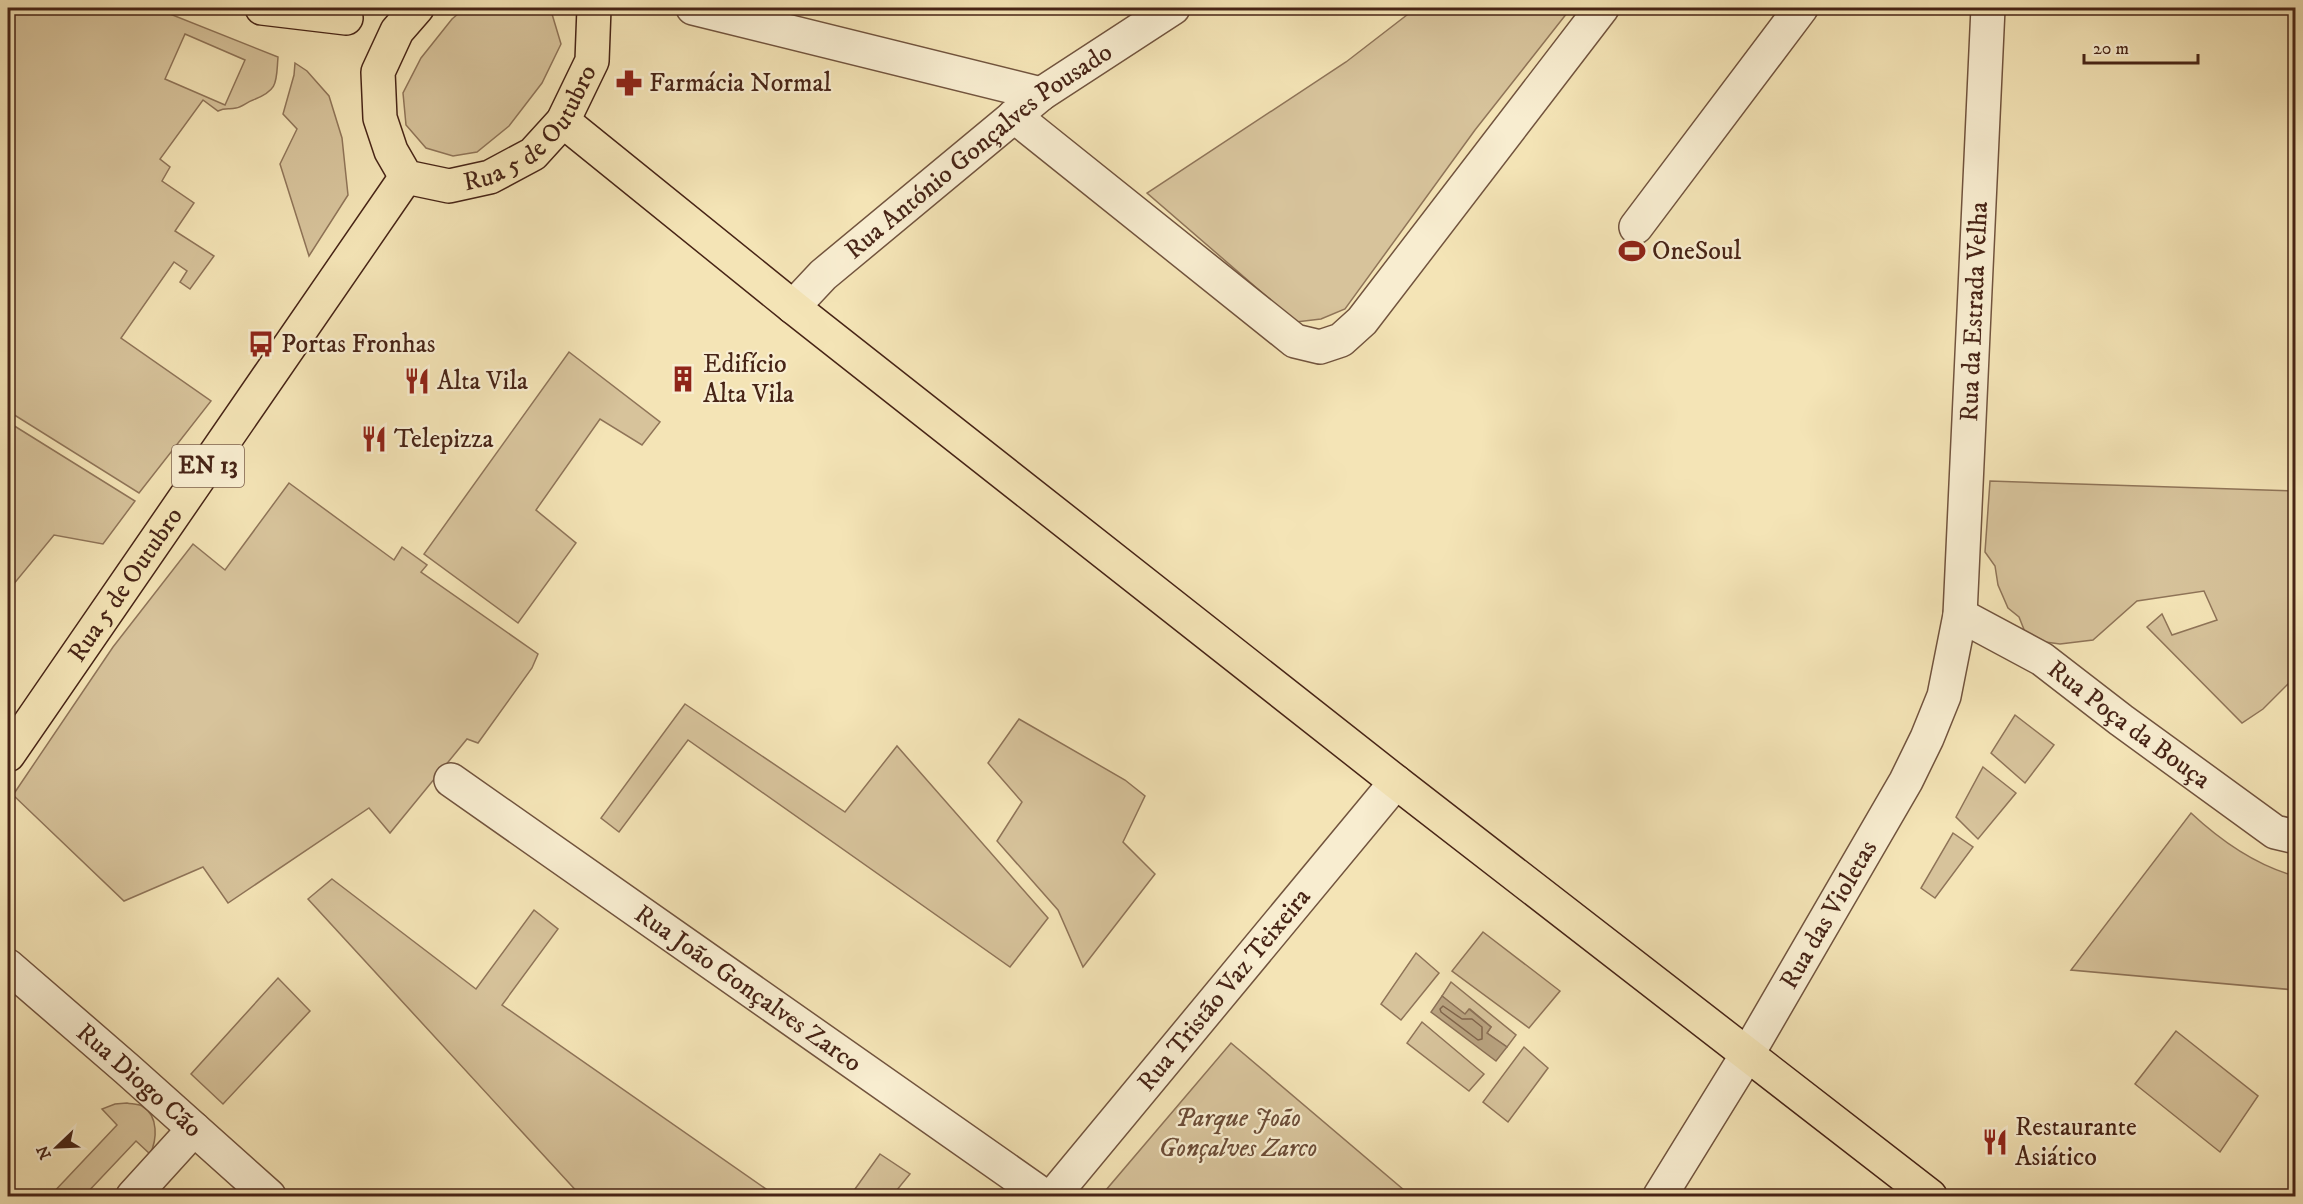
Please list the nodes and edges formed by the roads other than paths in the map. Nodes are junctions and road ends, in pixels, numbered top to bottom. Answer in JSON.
{"nodes":[{"id":1,"x":262,"y":8,"type":"edge"},
{"id":2,"x":594,"y":8,"type":"edge"},
{"id":3,"x":693,"y":8,"type":"edge"},
{"id":4,"x":1173,"y":8,"type":"edge"},
{"id":5,"x":1602,"y":8,"type":"edge"},
{"id":6,"x":1801,"y":8,"type":"edge"},
{"id":7,"x":1987,"y":8,"type":"edge"},
{"id":8,"x":334,"y":11,"type":"edge"},
{"id":9,"x":407,"y":19,"type":"edge"},
{"id":10,"x":1041,"y":94,"type":"junction"},
{"id":11,"x":1014,"y":116,"type":"junction"},
{"id":12,"x":563,"y":122,"type":"junction"},
{"id":13,"x":406,"y":177,"type":"junction"},
{"id":14,"x":1636,"y":227,"type":"dead end"},
{"id":15,"x":793,"y":307,"type":"junction"},
{"id":16,"x":1960,"y":615,"type":"junction"},
{"id":17,"x":8,"y":755,"type":"edge"},
{"id":18,"x":451,"y":780,"type":"dead end"},
{"id":19,"x":1396,"y":782,"type":"junction"},
{"id":20,"x":2295,"y":837,"type":"edge"},
{"id":21,"x":8,"y":966,"type":"edge"},
{"id":22,"x":1748,"y":1055,"type":"junction"},
{"id":23,"x":194,"y":1129,"type":"junction"},
{"id":24,"x":133,"y":1197,"type":"edge"},
{"id":25,"x":269,"y":1197,"type":"edge"},
{"id":26,"x":1044,"y":1197,"type":"edge"},
{"id":27,"x":1053,"y":1197,"type":"edge"},
{"id":28,"x":1660,"y":1197,"type":"edge"},
{"id":29,"x":1930,"y":1197,"type":"edge"}],
"edges":[{"from":1,"to":8,"type":"main road"},
{"from":2,"to":12,"type":"main road","name":"Rua 5 de Outubro"},
{"from":3,"to":10,"type":"street"},
{"from":4,"to":10,"type":"street","name":"Rua António Gonçalves Pousado"},
{"from":5,"to":11,"type":"street"},
{"from":6,"to":14,"type":"street"},
{"from":7,"to":16,"type":"street","name":"Rua da Estrada Velha"},
{"from":8,"to":9,"type":"main road"},
{"from":9,"to":13,"type":"main road"},
{"from":10,"to":11,"type":"street","name":"Rua António Gonçalves Pousado"},
{"from":11,"to":15,"type":"street","name":"Rua António Gonçalves Pousado"},
{"from":12,"to":13,"type":"main road","name":"Rua 5 de Outubro"},
{"from":12,"to":15,"type":"main road"},
{"from":13,"to":17,"type":"main road","name":"Rua 5 de Outubro","number":"EN 13"},
{"from":15,"to":19,"type":"main road"},
{"from":16,"to":20,"type":"street","name":"Rua Poça da Bouça"},
{"from":16,"to":22,"type":"street","name":"Rua das Violetas"},
{"from":18,"to":26,"type":"street","name":"Rua João Gonçalves Zarco"},
{"from":19,"to":22,"type":"main road"},
{"from":19,"to":27,"type":"street","name":"Rua Tristão Vaz Teixeira"},
{"from":21,"to":23,"type":"street","name":"Rua Diogo Cão"},
{"from":22,"to":28,"type":"street","name":"Rua das Violetas"},
{"from":22,"to":29,"type":"main road"},
{"from":23,"to":24,"type":"street"},
{"from":23,"to":25,"type":"street","name":"Rua Diogo Cão"}]}
